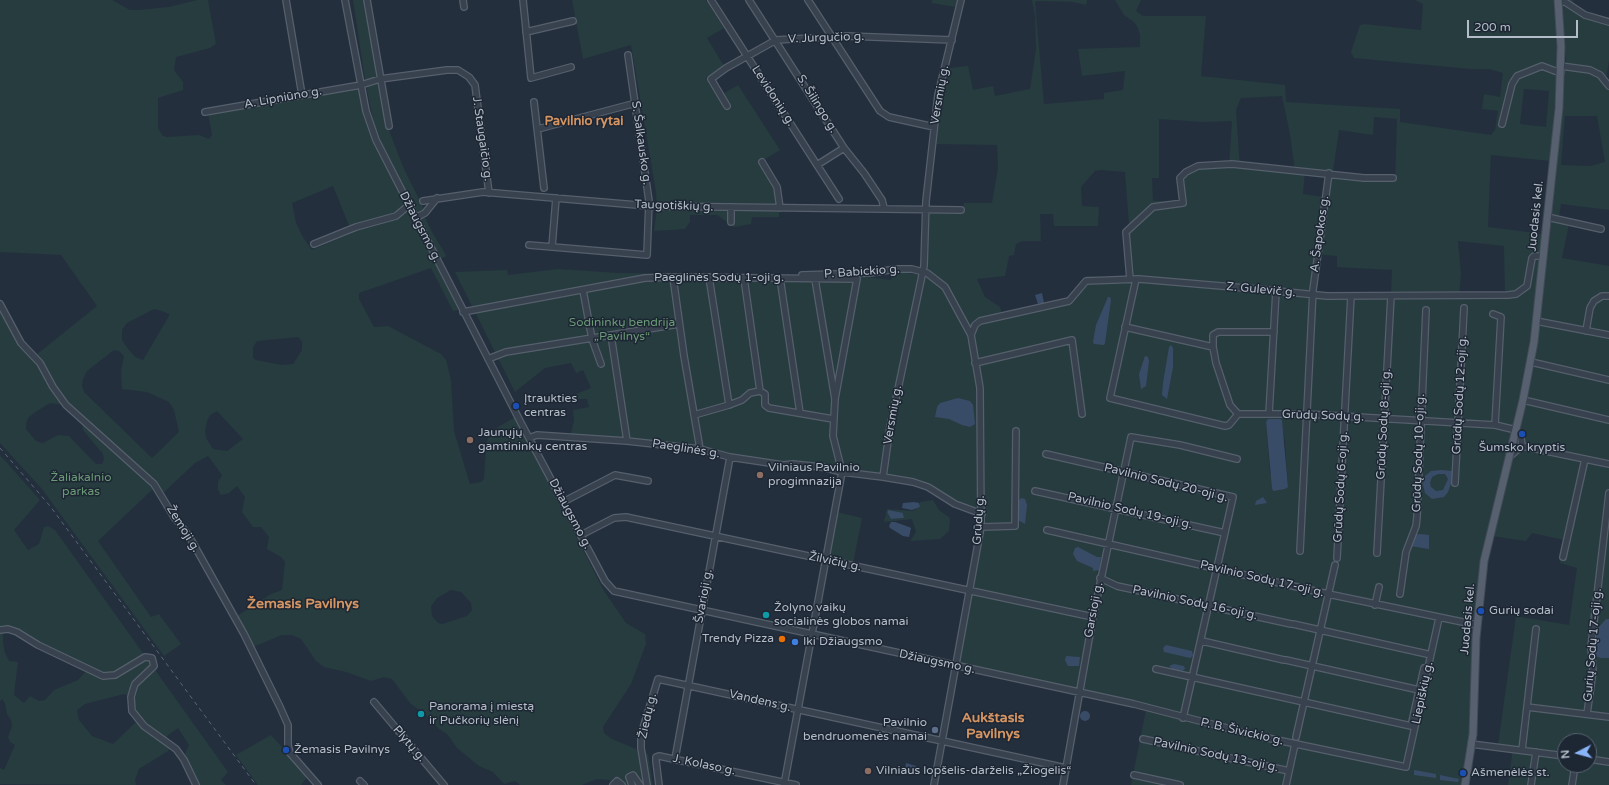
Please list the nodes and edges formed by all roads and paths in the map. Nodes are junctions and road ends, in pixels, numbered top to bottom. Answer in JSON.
{"nodes":[{"id":1,"x":286,"y":0,"type":"edge"},
{"id":2,"x":345,"y":0,"type":"edge"},
{"id":3,"x":367,"y":0,"type":"edge"},
{"id":4,"x":463,"y":0,"type":"edge"},
{"id":5,"x":523,"y":0,"type":"edge"},
{"id":6,"x":711,"y":0,"type":"edge"},
{"id":7,"x":749,"y":0,"type":"edge"},
{"id":8,"x":808,"y":0,"type":"edge"},
{"id":9,"x":961,"y":0,"type":"edge"},
{"id":10,"x":1558,"y":1,"type":"edge"},
{"id":11,"x":464,"y":7,"type":"dead end"},
{"id":12,"x":573,"y":21,"type":"dead end"},
{"id":13,"x":1609,"y":22,"type":"edge"},
{"id":14,"x":526,"y":32,"type":"junction"},
{"id":15,"x":833,"y":37,"type":"junction"},
{"id":16,"x":776,"y":40,"type":"junction"},
{"id":17,"x":952,"y":40,"type":"junction"},
{"id":18,"x":628,"y":55,"type":"dead end"},
{"id":19,"x":747,"y":56,"type":"junction"},
{"id":20,"x":571,"y":67,"type":"dead end"},
{"id":21,"x":1561,"y":69,"type":"junction"},
{"id":22,"x":380,"y":79,"type":"junction"},
{"id":23,"x":361,"y":85,"type":"junction"},
{"id":24,"x":475,"y":85,"type":"joint"},
{"id":25,"x":1609,"y":86,"type":"edge"},
{"id":26,"x":302,"y":95,"type":"junction"},
{"id":27,"x":534,"y":102,"type":"dead end"},
{"id":28,"x":636,"y":103,"type":"junction"},
{"id":29,"x":727,"y":106,"type":"dead end"},
{"id":30,"x":205,"y":112,"type":"dead end"},
{"id":31,"x":1502,"y":124,"type":"dead end"},
{"id":32,"x":390,"y":126,"type":"dead end"},
{"id":33,"x":934,"y":127,"type":"junction"},
{"id":34,"x":538,"y":129,"type":"junction"},
{"id":35,"x":844,"y":148,"type":"junction"},
{"id":36,"x":762,"y":162,"type":"dead end"},
{"id":37,"x":817,"y":165,"type":"junction"},
{"id":38,"x":1329,"y":173,"type":"junction"},
{"id":39,"x":1393,"y":178,"type":"dead end"},
{"id":40,"x":544,"y":188,"type":"dead end"},
{"id":41,"x":490,"y":193,"type":"junction"},
{"id":42,"x":436,"y":198,"type":"junction"},
{"id":43,"x":556,"y":198,"type":"junction"},
{"id":44,"x":839,"y":199,"type":"dead end"},
{"id":45,"x":423,"y":201,"type":"dead end"},
{"id":46,"x":409,"y":205,"type":"junction"},
{"id":47,"x":649,"y":206,"type":"junction"},
{"id":48,"x":731,"y":207,"type":"junction"},
{"id":49,"x":780,"y":208,"type":"junction"},
{"id":50,"x":884,"y":208,"type":"junction"},
{"id":51,"x":926,"y":209,"type":"junction"},
{"id":52,"x":961,"y":210,"type":"dead end"},
{"id":53,"x":415,"y":218,"type":"junction"},
{"id":54,"x":1548,"y":218,"type":"junction"},
{"id":55,"x":731,"y":222,"type":"dead end"},
{"id":56,"x":1601,"y":229,"type":"dead end"},
{"id":57,"x":314,"y":244,"type":"dead end"},
{"id":58,"x":529,"y":245,"type":"dead end"},
{"id":59,"x":552,"y":247,"type":"junction"},
{"id":60,"x":1543,"y":256,"type":"junction"},
{"id":61,"x":923,"y":271,"type":"junction"},
{"id":62,"x":802,"y":275,"type":"dead end"},
{"id":63,"x":673,"y":277,"type":"junction"},
{"id":64,"x":709,"y":277,"type":"junction"},
{"id":65,"x":744,"y":278,"type":"junction"},
{"id":66,"x":780,"y":278,"type":"junction"},
{"id":67,"x":815,"y":279,"type":"junction"},
{"id":68,"x":1133,"y":279,"type":"junction"},
{"id":69,"x":583,"y":290,"type":"junction"},
{"id":70,"x":1276,"y":291,"type":"junction"},
{"id":71,"x":1313,"y":295,"type":"junction"},
{"id":72,"x":1351,"y":296,"type":"junction"},
{"id":73,"x":1391,"y":296,"type":"junction"},
{"id":74,"x":1609,"y":296,"type":"edge"},
{"id":75,"x":0,"y":304,"type":"edge"},
{"id":76,"x":1464,"y":308,"type":"dead end"},
{"id":77,"x":1426,"y":310,"type":"dead end"},
{"id":78,"x":463,"y":312,"type":"junction"},
{"id":79,"x":1493,"y":314,"type":"dead end"},
{"id":80,"x":1536,"y":321,"type":"junction"},
{"id":81,"x":679,"y":324,"type":"junction"},
{"id":82,"x":1125,"y":327,"type":"junction"},
{"id":83,"x":1586,"y":330,"type":"junction"},
{"id":84,"x":1274,"y":332,"type":"junction"},
{"id":85,"x":611,"y":335,"type":"junction"},
{"id":86,"x":971,"y":335,"type":"junction"},
{"id":87,"x":1609,"y":335,"type":"edge"},
{"id":88,"x":592,"y":339,"type":"junction"},
{"id":89,"x":1213,"y":347,"type":"junction"},
{"id":90,"x":488,"y":359,"type":"junction"},
{"id":91,"x":1531,"y":362,"type":"junction"},
{"id":92,"x":975,"y":363,"type":"junction"},
{"id":93,"x":601,"y":364,"type":"dead end"},
{"id":94,"x":1609,"y":380,"type":"edge"},
{"id":95,"x":760,"y":391,"type":"junction"},
{"id":96,"x":835,"y":399,"type":"junction"},
{"id":97,"x":1523,"y":400,"type":"junction"},
{"id":98,"x":728,"y":405,"type":"junction"},
{"id":99,"x":800,"y":413,"type":"junction"},
{"id":100,"x":1082,"y":414,"type":"dead end"},
{"id":101,"x":1238,"y":414,"type":"junction"},
{"id":102,"x":1269,"y":414,"type":"junction"},
{"id":103,"x":1306,"y":414,"type":"junction"},
{"id":104,"x":694,"y":415,"type":"junction"},
{"id":105,"x":1345,"y":416,"type":"junction"},
{"id":106,"x":1384,"y":418,"type":"junction"},
{"id":107,"x":833,"y":419,"type":"junction"},
{"id":108,"x":1420,"y":420,"type":"junction"},
{"id":109,"x":1609,"y":420,"type":"edge"},
{"id":110,"x":1458,"y":423,"type":"junction"},
{"id":111,"x":1495,"y":425,"type":"junction"},
{"id":112,"x":1016,"y":431,"type":"dead end"},
{"id":113,"x":1516,"y":432,"type":"junction"},
{"id":114,"x":529,"y":438,"type":"junction"},
{"id":115,"x":627,"y":441,"type":"junction"},
{"id":116,"x":1522,"y":446,"type":"junction"},
{"id":117,"x":700,"y":449,"type":"junction"},
{"id":118,"x":1046,"y":454,"type":"dead end"},
{"id":119,"x":730,"y":457,"type":"junction"},
{"id":120,"x":1509,"y":457,"type":"junction"},
{"id":121,"x":1237,"y":459,"type":"dead end"},
{"id":122,"x":1585,"y":459,"type":"junction"},
{"id":123,"x":1609,"y":464,"type":"edge"},
{"id":124,"x":842,"y":472,"type":"junction"},
{"id":125,"x":1123,"y":472,"type":"junction"},
{"id":126,"x":883,"y":477,"type":"junction"},
{"id":127,"x":648,"y":481,"type":"dead end"},
{"id":128,"x":1455,"y":483,"type":"dead end"},
{"id":129,"x":1035,"y":491,"type":"dead end"},
{"id":130,"x":1609,"y":493,"type":"edge"},
{"id":131,"x":562,"y":502,"type":"junction"},
{"id":132,"x":1115,"y":508,"type":"junction"},
{"id":133,"x":982,"y":514,"type":"junction"},
{"id":134,"x":981,"y":527,"type":"junction"},
{"id":135,"x":1048,"y":530,"type":"dead end"},
{"id":136,"x":1225,"y":533,"type":"junction"},
{"id":137,"x":580,"y":535,"type":"junction"},
{"id":138,"x":715,"y":536,"type":"junction"},
{"id":139,"x":1107,"y":544,"type":"junction"},
{"id":140,"x":1300,"y":550,"type":"dead end"},
{"id":141,"x":1377,"y":553,"type":"dead end"},
{"id":142,"x":1563,"y":557,"type":"dead end"},
{"id":143,"x":1337,"y":558,"type":"dead end"},
{"id":144,"x":825,"y":560,"type":"junction"},
{"id":145,"x":1334,"y":565,"type":"dead end"},
{"id":146,"x":1217,"y":569,"type":"junction"},
{"id":147,"x":1100,"y":578,"type":"junction"},
{"id":148,"x":1379,"y":587,"type":"dead end"},
{"id":149,"x":970,"y":592,"type":"junction"},
{"id":150,"x":1328,"y":594,"type":"junction"},
{"id":151,"x":1400,"y":594,"type":"dead end"},
{"id":152,"x":1210,"y":605,"type":"junction"},
{"id":153,"x":1375,"y":605,"type":"junction"},
{"id":154,"x":702,"y":611,"type":"junction"},
{"id":155,"x":1092,"y":617,"type":"junction"},
{"id":156,"x":1437,"y":618,"type":"junction"},
{"id":157,"x":1477,"y":625,"type":"junction"},
{"id":158,"x":1536,"y":629,"type":"dead end"},
{"id":159,"x":0,"y":630,"type":"edge"},
{"id":160,"x":1320,"y":630,"type":"junction"},
{"id":161,"x":812,"y":635,"type":"junction"},
{"id":162,"x":1202,"y":641,"type":"junction"},
{"id":163,"x":1427,"y":654,"type":"junction"},
{"id":164,"x":956,"y":666,"type":"junction"},
{"id":165,"x":1312,"y":666,"type":"junction"},
{"id":166,"x":1156,"y":669,"type":"dead end"},
{"id":167,"x":1193,"y":677,"type":"junction"},
{"id":168,"x":665,"y":680,"type":"joint"},
{"id":169,"x":688,"y":685,"type":"junction"},
{"id":170,"x":1419,"y":690,"type":"junction"},
{"id":171,"x":1079,"y":692,"type":"junction"},
{"id":172,"x":374,"y":702,"type":"dead end"},
{"id":173,"x":1304,"y":702,"type":"junction"},
{"id":174,"x":1527,"y":707,"type":"junction"},
{"id":175,"x":798,"y":709,"type":"junction"},
{"id":176,"x":1587,"y":714,"type":"junction"},
{"id":177,"x":1609,"y":717,"type":"edge"},
{"id":178,"x":1183,"y":718,"type":"junction"},
{"id":179,"x":1144,"y":739,"type":"dead end"},
{"id":180,"x":1295,"y":740,"type":"junction"},
{"id":181,"x":942,"y":741,"type":"junction"},
{"id":182,"x":1471,"y":744,"type":"junction"},
{"id":183,"x":1522,"y":750,"type":"junction"},
{"id":184,"x":1536,"y":752,"type":"junction"},
{"id":185,"x":1557,"y":755,"type":"edge"},
{"id":186,"x":675,"y":759,"type":"junction"},
{"id":187,"x":1597,"y":760,"type":"edge"},
{"id":188,"x":1609,"y":762,"type":"edge"},
{"id":189,"x":1406,"y":767,"type":"joint"},
{"id":190,"x":1066,"y":768,"type":"junction"},
{"id":191,"x":1289,"y":771,"type":"junction"},
{"id":192,"x":1574,"y":773,"type":"edge"},
{"id":193,"x":1134,"y":775,"type":"dead end"},
{"id":194,"x":784,"y":784,"type":"edge"},
{"id":195,"x":196,"y":785,"type":"edge"},
{"id":196,"x":318,"y":785,"type":"edge"},
{"id":197,"x":444,"y":785,"type":"edge"},
{"id":198,"x":613,"y":785,"type":"edge"},
{"id":199,"x":622,"y":785,"type":"edge"},
{"id":200,"x":632,"y":785,"type":"edge"},
{"id":201,"x":640,"y":785,"type":"edge"},
{"id":202,"x":647,"y":785,"type":"edge"},
{"id":203,"x":659,"y":785,"type":"edge"},
{"id":204,"x":796,"y":785,"type":"edge"},
{"id":205,"x":934,"y":785,"type":"edge"},
{"id":206,"x":1063,"y":785,"type":"edge"},
{"id":207,"x":1180,"y":785,"type":"edge"},
{"id":208,"x":1286,"y":785,"type":"edge"},
{"id":209,"x":1465,"y":785,"type":"edge"},
{"id":210,"x":1531,"y":785,"type":"edge"},
{"id":211,"x":1572,"y":785,"type":"edge"}],
"edges":[{"from":1,"to":26,"type":"street"},
{"from":2,"to":23,"type":"street","name":"Džiaugsmo g."},
{"from":3,"to":22,"type":"street"},
{"from":4,"to":11,"type":"street"},
{"from":5,"to":14,"type":"street"},
{"from":6,"to":19,"type":"street","name":"Levidonių g."},
{"from":7,"to":16,"type":"street","name":"S. Šilingo g."},
{"from":8,"to":15,"type":"street"},
{"from":9,"to":17,"type":"street","name":"Versmių g."},
{"from":10,"to":13,"type":"street"},
{"from":10,"to":21,"type":"main road","name":"Juodasis kel."},
{"from":12,"to":14,"type":"street"},
{"from":14,"to":20,"type":"street"},
{"from":15,"to":16,"type":"street","name":"V. Jurgučio g."},
{"from":15,"to":17,"type":"street","name":"V. Jurgučio g."},
{"from":15,"to":33,"type":"street"},
{"from":16,"to":19,"type":"street","name":"V. Jurgučio g."},
{"from":16,"to":35,"type":"street","name":"S. Šilingo g."},
{"from":17,"to":33,"type":"street","name":"Versmių g."},
{"from":18,"to":28,"type":"street","name":"S. Šalkausko g."},
{"from":19,"to":29,"type":"street","name":"V. Jurgučio g."},
{"from":19,"to":37,"type":"street","name":"Levidonių g."},
{"from":21,"to":25,"type":"street"},
{"from":21,"to":31,"type":"street"},
{"from":21,"to":54,"type":"main road","name":"Juodasis kel."},
{"from":22,"to":23,"type":"street","name":"A. Lipniūno g."},
{"from":22,"to":24,"type":"street","name":"A. Lipniūno g."},
{"from":22,"to":32,"type":"street"},
{"from":23,"to":26,"type":"street","name":"A. Lipniūno g."},
{"from":23,"to":46,"type":"street","name":"Džiaugsmo g."},
{"from":24,"to":41,"type":"street","name":"J. Staugaičio g."},
{"from":26,"to":30,"type":"street","name":"A. Lipniūno g."},
{"from":27,"to":34,"type":"street"},
{"from":28,"to":34,"type":"street"},
{"from":28,"to":47,"type":"street","name":"S. Šalkausko g."},
{"from":33,"to":51,"type":"street","name":"Versmių g."},
{"from":34,"to":40,"type":"street"},
{"from":35,"to":37,"type":"street"},
{"from":35,"to":50,"type":"street","name":"S. Šilingo g."},
{"from":36,"to":49,"type":"street"},
{"from":37,"to":44,"type":"street","name":"Levidonių g."},
{"from":38,"to":39,"type":"street"},
{"from":38,"to":68,"type":"street"},
{"from":38,"to":71,"type":"street","name":"A. Šapokos g."},
{"from":41,"to":42,"type":"street","name":"Taugotiškių g."},
{"from":41,"to":43,"type":"street","name":"Taugotiškių g."},
{"from":42,"to":45,"type":"street","name":"Taugotiškių g."},
{"from":42,"to":53,"type":"street"},
{"from":43,"to":47,"type":"street","name":"Taugotiškių g."},
{"from":43,"to":59,"type":"street"},
{"from":46,"to":53,"type":"street","name":"Džiaugsmo g."},
{"from":46,"to":57,"type":"street"},
{"from":47,"to":48,"type":"street","name":"Taugotiškių g."},
{"from":47,"to":59,"type":"street","name":"S. Šalkausko g."},
{"from":48,"to":49,"type":"street","name":"Taugotiškių g."},
{"from":48,"to":55,"type":"street"},
{"from":49,"to":50,"type":"street","name":"Taugotiškių g."},
{"from":50,"to":51,"type":"street","name":"Taugotiškių g."},
{"from":51,"to":52,"type":"street","name":"Taugotiškių g."},
{"from":51,"to":61,"type":"street","name":"Versmių g."},
{"from":53,"to":78,"type":"street","name":"Džiaugsmo g."},
{"from":54,"to":56,"type":"street"},
{"from":54,"to":60,"type":"main road","name":"Juodasis kel."},
{"from":58,"to":59,"type":"street"},
{"from":60,"to":73,"type":"street","name":"Z. Gulevič g."},
{"from":60,"to":80,"type":"main road","name":"Juodasis kel."},
{"from":61,"to":62,"type":"street","name":"P. Babickio g."},
{"from":61,"to":86,"type":"street","name":"Grūdų g."},
{"from":61,"to":126,"type":"street","name":"Versmių g."},
{"from":63,"to":64,"type":"street","name":"Paeglinės Sodų 1-oji g."},
{"from":63,"to":69,"type":"street","name":"Paeglinės Sodų 1-oji g."},
{"from":63,"to":81,"type":"street"},
{"from":64,"to":65,"type":"street","name":"Paeglinės Sodų 1-oji g."},
{"from":64,"to":98,"type":"street"},
{"from":65,"to":66,"type":"street","name":"Paeglinės Sodų 1-oji g."},
{"from":65,"to":95,"type":"street"},
{"from":66,"to":67,"type":"street","name":"Paeglinės Sodų 1-oji g."},
{"from":66,"to":99,"type":"street"},
{"from":67,"to":96,"type":"street"},
{"from":67,"to":96,"type":"street","name":"Paeglinės Sodų 1-oji g."},
{"from":68,"to":70,"type":"street","name":"Z. Gulevič g."},
{"from":68,"to":82,"type":"street"},
{"from":68,"to":86,"type":"street","name":"Z. Gulevič g."},
{"from":69,"to":78,"type":"street","name":"Paeglinės Sodų 1-oji g."},
{"from":69,"to":88,"type":"street"},
{"from":70,"to":71,"type":"street","name":"Z. Gulevič g."},
{"from":70,"to":84,"type":"street"},
{"from":71,"to":72,"type":"street","name":"Z. Gulevič g."},
{"from":71,"to":103,"type":"street","name":"A. Šapokos g."},
{"from":72,"to":73,"type":"street","name":"Z. Gulevič g."},
{"from":72,"to":105,"type":"street","name":"Grūdų Sodų 6-oji g."},
{"from":73,"to":106,"type":"street","name":"Grūdų Sodų 8-oji g."},
{"from":74,"to":83,"type":"street"},
{"from":75,"to":196,"type":"street","name":"Žemoji g."},
{"from":76,"to":110,"type":"street","name":"Grūdų Sodų 12-oji g."},
{"from":77,"to":108,"type":"street","name":"Grūdų Sodų 10-oji g."},
{"from":78,"to":90,"type":"street","name":"Džiaugsmo g."},
{"from":79,"to":111,"type":"street"},
{"from":80,"to":83,"type":"street"},
{"from":80,"to":91,"type":"main road","name":"Juodasis kel."},
{"from":81,"to":85,"type":"street"},
{"from":81,"to":104,"type":"street"},
{"from":82,"to":89,"type":"street"},
{"from":82,"to":101,"type":"street"},
{"from":83,"to":87,"type":"street"},
{"from":84,"to":89,"type":"street"},
{"from":84,"to":102,"type":"street"},
{"from":85,"to":88,"type":"street"},
{"from":85,"to":115,"type":"street"},
{"from":86,"to":92,"type":"street","name":"Grūdų g."},
{"from":88,"to":90,"type":"street"},
{"from":88,"to":93,"type":"street"},
{"from":89,"to":101,"type":"street"},
{"from":90,"to":114,"type":"street","name":"Džiaugsmo g."},
{"from":91,"to":94,"type":"street"},
{"from":91,"to":97,"type":"main road","name":"Juodasis kel."},
{"from":92,"to":100,"type":"street"},
{"from":92,"to":133,"type":"street","name":"Grūdų g."},
{"from":95,"to":98,"type":"street"},
{"from":95,"to":99,"type":"street"},
{"from":96,"to":107,"type":"street"},
{"from":97,"to":109,"type":"street"},
{"from":97,"to":113,"type":"main road","name":"Juodasis kel."},
{"from":98,"to":104,"type":"street"},
{"from":99,"to":107,"type":"street"},
{"from":101,"to":102,"type":"street","name":"Grūdų Sodų g."},
{"from":102,"to":103,"type":"street","name":"Grūdų Sodų g."},
{"from":103,"to":105,"type":"street","name":"Grūdų Sodų g."},
{"from":103,"to":140,"type":"street","name":"A. Šapokos g."},
{"from":104,"to":117,"type":"street"},
{"from":105,"to":106,"type":"street","name":"Grūdų Sodų g."},
{"from":105,"to":143,"type":"street","name":"Grūdų Sodų 6-oji g."},
{"from":106,"to":108,"type":"street","name":"Grūdų Sodų g."},
{"from":106,"to":141,"type":"street","name":"Grūdų Sodų 8-oji g."},
{"from":107,"to":124,"type":"street"},
{"from":108,"to":110,"type":"street","name":"Grūdų Sodų g."},
{"from":108,"to":151,"type":"street","name":"Grūdų Sodų 10-oji g."},
{"from":110,"to":111,"type":"street","name":"Grūdų Sodų g."},
{"from":110,"to":128,"type":"street","name":"Grūdų Sodų 12-oji g."},
{"from":111,"to":113,"type":"street","name":"Grūdų Sodų g."},
{"from":112,"to":134,"type":"street"},
{"from":113,"to":116,"type":"street"},
{"from":113,"to":120,"type":"main road","name":"Juodasis kel."},
{"from":114,"to":115,"type":"street","name":"Paeglinės g."},
{"from":114,"to":131,"type":"street","name":"Džiaugsmo g."},
{"from":115,"to":117,"type":"street","name":"Paeglinės g."},
{"from":116,"to":120,"type":"street"},
{"from":116,"to":122,"type":"street"},
{"from":117,"to":119,"type":"street","name":"Paeglinės g."},
{"from":118,"to":125,"type":"street","name":"Pavilnio Sodų 20-oji g."},
{"from":119,"to":124,"type":"street","name":"Paeglinės g."},
{"from":119,"to":138,"type":"street","name":"Švarioji g."},
{"from":120,"to":157,"type":"main road","name":"Juodasis kel."},
{"from":121,"to":125,"type":"street","name":"Garsioji g."},
{"from":122,"to":123,"type":"street"},
{"from":122,"to":142,"type":"street"},
{"from":124,"to":126,"type":"street"},
{"from":124,"to":144,"type":"street"},
{"from":125,"to":132,"type":"street","name":"Garsioji g."},
{"from":125,"to":136,"type":"street","name":"Pavilnio Sodų 20-oji g."},
{"from":126,"to":133,"type":"street"},
{"from":127,"to":131,"type":"street"},
{"from":129,"to":132,"type":"street","name":"Pavilnio Sodų 19-oji g."},
{"from":130,"to":176,"type":"street","name":"Gurių Sodų 17-oji g."},
{"from":131,"to":137,"type":"street","name":"Džiaugsmo g."},
{"from":132,"to":136,"type":"street","name":"Pavilnio Sodų 19-oji g."},
{"from":132,"to":139,"type":"street","name":"Garsioji g."},
{"from":133,"to":134,"type":"street","name":"Grūdų g."},
{"from":134,"to":149,"type":"street","name":"Grūdų g."},
{"from":135,"to":139,"type":"street","name":"Pavilnio Sodų 17-oji g."},
{"from":136,"to":146,"type":"street","name":"Pavilnio Sodų 20-oji g."},
{"from":137,"to":138,"type":"street","name":"Žilvičių g."},
{"from":137,"to":154,"type":"street","name":"Džiaugsmo g."},
{"from":138,"to":144,"type":"street","name":"Žilvičių g."},
{"from":138,"to":154,"type":"street","name":"Švarioji g."},
{"from":139,"to":146,"type":"street","name":"Pavilnio Sodų 17-oji g."},
{"from":139,"to":147,"type":"street","name":"Garsioji g."},
{"from":144,"to":149,"type":"street","name":"Žilvičių g."},
{"from":144,"to":161,"type":"street"},
{"from":145,"to":150,"type":"street"},
{"from":146,"to":150,"type":"street","name":"Pavilnio Sodų 17-oji g."},
{"from":146,"to":152,"type":"street","name":"Pavilnio Sodų 20-oji g."},
{"from":147,"to":152,"type":"street","name":"Pavilnio Sodų 16-oji g."},
{"from":147,"to":155,"type":"street","name":"Garsioji g."},
{"from":148,"to":153,"type":"street"},
{"from":149,"to":155,"type":"street","name":"Žilvičių g."},
{"from":149,"to":164,"type":"street","name":"Grūdų g."},
{"from":150,"to":153,"type":"street","name":"Pavilnio Sodų 17-oji g."},
{"from":150,"to":160,"type":"street"},
{"from":152,"to":160,"type":"street","name":"Pavilnio Sodų 16-oji g."},
{"from":152,"to":162,"type":"street","name":"Pavilnio Sodų 20-oji g."},
{"from":153,"to":156,"type":"street","name":"Pavilnio Sodų 17-oji g."},
{"from":154,"to":161,"type":"street","name":"Džiaugsmo g."},
{"from":154,"to":169,"type":"street","name":"Švarioji g."},
{"from":155,"to":171,"type":"street","name":"Garsioji g."},
{"from":156,"to":157,"type":"street","name":"Pavilnio Sodų 17-oji g."},
{"from":156,"to":163,"type":"street"},
{"from":156,"to":189,"type":"street","name":"Liepiškių g."},
{"from":157,"to":182,"type":"main road","name":"Juodasis kel."},
{"from":158,"to":174,"type":"street"},
{"from":159,"to":195,"type":"street"},
{"from":160,"to":163,"type":"street","name":"Pavilnio Sodų 16-oji g."},
{"from":160,"to":165,"type":"street"},
{"from":161,"to":164,"type":"street","name":"Džiaugsmo g."},
{"from":161,"to":175,"type":"street"},
{"from":162,"to":165,"type":"street"},
{"from":162,"to":167,"type":"street","name":"Pavilnio Sodų 20-oji g."},
{"from":163,"to":170,"type":"street"},
{"from":164,"to":171,"type":"street","name":"Džiaugsmo g."},
{"from":164,"to":181,"type":"street","name":"Grūdų g."},
{"from":165,"to":170,"type":"street"},
{"from":165,"to":173,"type":"street"},
{"from":166,"to":167,"type":"street"},
{"from":167,"to":173,"type":"street"},
{"from":167,"to":178,"type":"street","name":"Pavilnio Sodų 20-oji g."},
{"from":168,"to":169,"type":"street","name":"Vandens g."},
{"from":168,"to":202,"type":"street","name":"Žiedų g."},
{"from":169,"to":175,"type":"street","name":"Vandens g."},
{"from":169,"to":186,"type":"street","name":"Švarioji g."},
{"from":170,"to":173,"type":"street"},
{"from":171,"to":178,"type":"street","name":"P. B. Šivickio g."},
{"from":171,"to":190,"type":"street","name":"Garsioji g."},
{"from":172,"to":197,"type":"street","name":"Plytų g."},
{"from":173,"to":180,"type":"street"},
{"from":174,"to":176,"type":"street","name":"Gurių Sodų 17-oji g."},
{"from":174,"to":183,"type":"street"},
{"from":175,"to":181,"type":"street","name":"Vandens g."},
{"from":175,"to":194,"type":"street"},
{"from":176,"to":177,"type":"street"},
{"from":178,"to":180,"type":"street","name":"P. B. Šivickio g."},
{"from":179,"to":191,"type":"street","name":"Pavilnio Sodų 13-oji g."},
{"from":180,"to":189,"type":"street","name":"P. B. Šivickio g."},
{"from":180,"to":191,"type":"street"},
{"from":181,"to":190,"type":"street","name":"Vandens g."},
{"from":181,"to":205,"type":"street","name":"Grūdų g."},
{"from":182,"to":183,"type":"street"},
{"from":182,"to":209,"type":"main road","name":"Juodasis kel."},
{"from":183,"to":184,"type":"street"},
{"from":184,"to":185,"type":"street"},
{"from":184,"to":210,"type":"street"},
{"from":186,"to":194,"type":"street","name":"J. Kolaso g."},
{"from":186,"to":203,"type":"street","name":"J. Kolaso g."},
{"from":187,"to":188,"type":"street"},
{"from":190,"to":206,"type":"street","name":"Garsioji g."},
{"from":191,"to":208,"type":"street"},
{"from":192,"to":211,"type":"street"},
{"from":193,"to":207,"type":"street"},
{"from":194,"to":204,"type":"street","name":"J. Kolaso g."},
{"from":198,"to":199,"type":"street"},
{"from":200,"to":201,"type":"street"}]}
